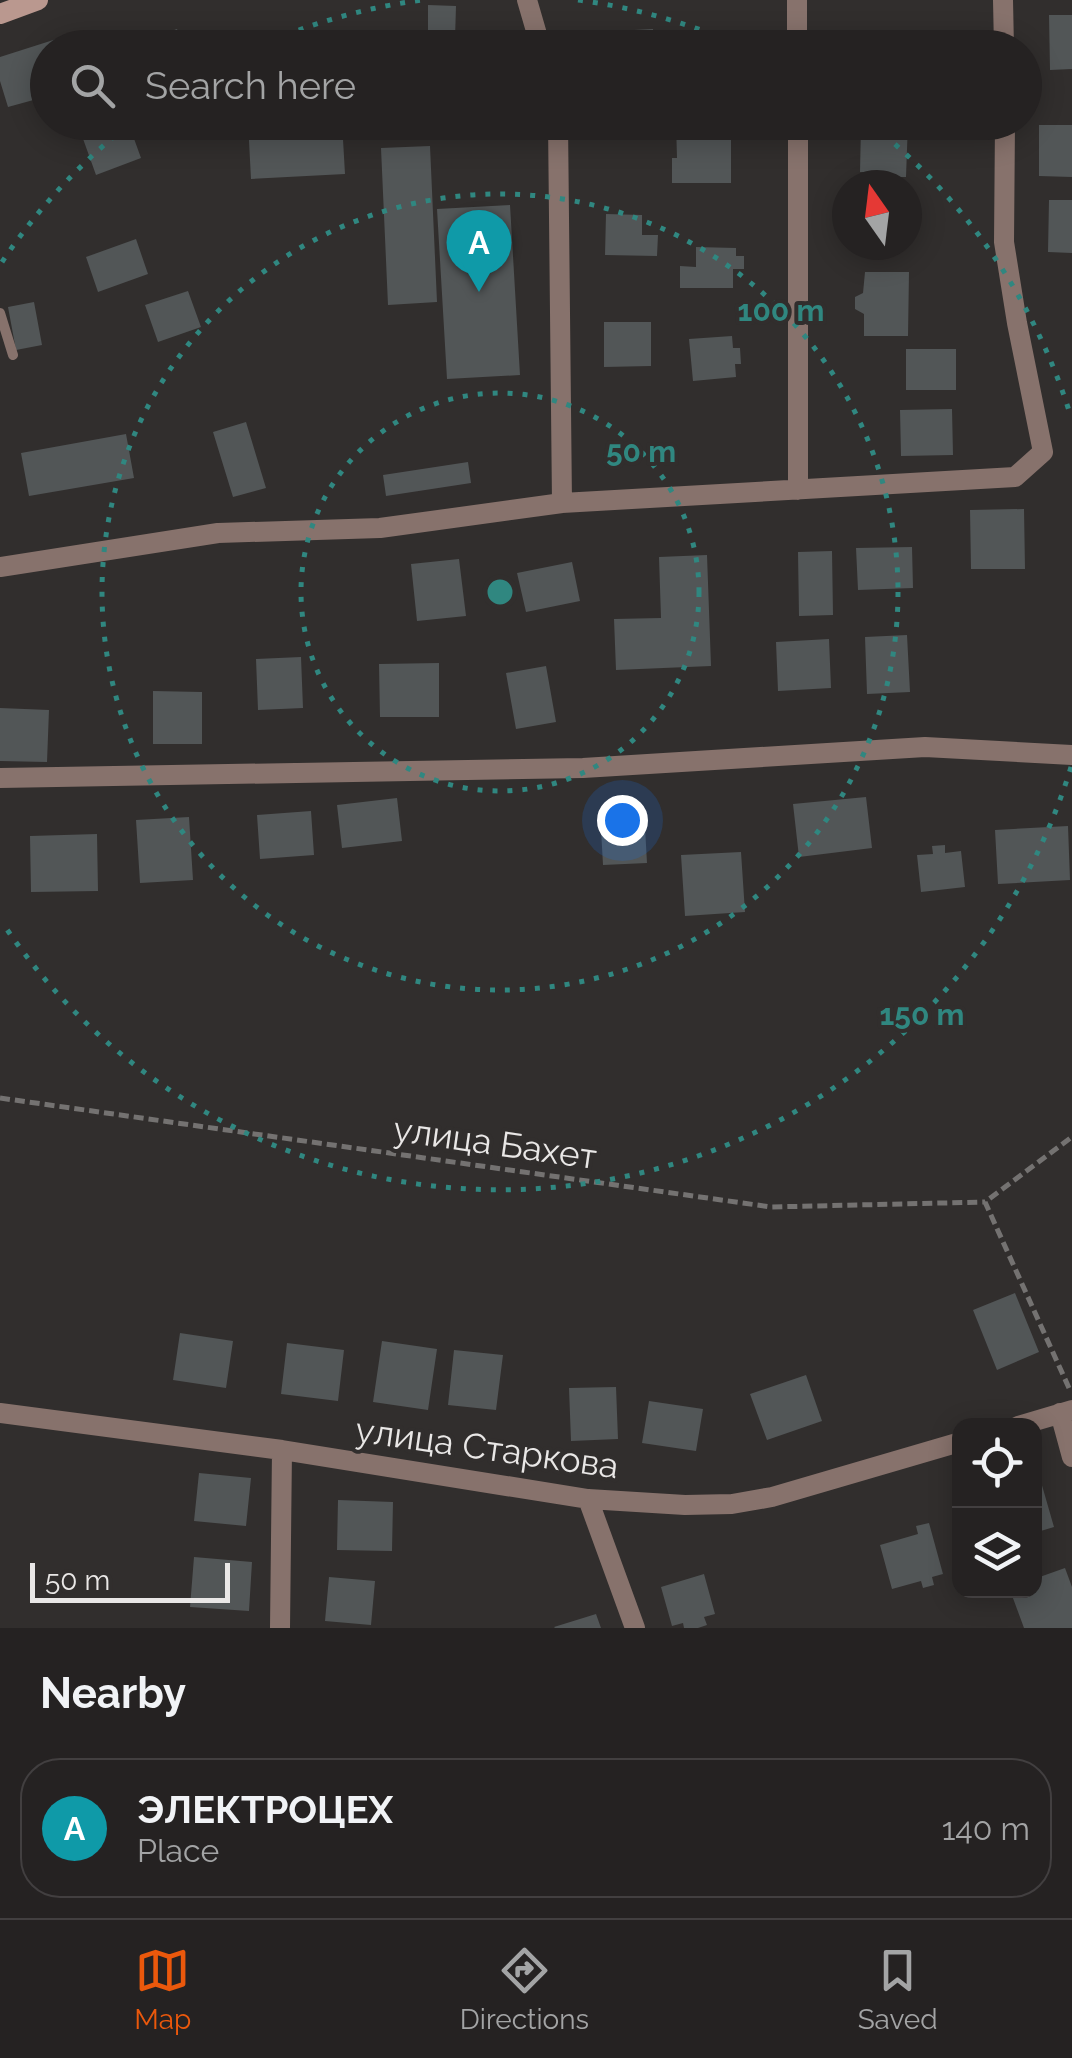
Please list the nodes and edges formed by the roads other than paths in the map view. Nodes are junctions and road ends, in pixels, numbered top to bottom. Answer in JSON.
{"nodes":[{"id":1,"x":38,"y":0,"type":"edge"},
{"id":2,"x":527,"y":0,"type":"edge"},
{"id":3,"x":798,"y":0,"type":"edge"},
{"id":4,"x":1003,"y":0,"type":"edge"},
{"id":5,"x":0,"y":14,"type":"edge"},
{"id":6,"x":535,"y":30,"type":"edge"},
{"id":7,"x":798,"y":30,"type":"edge"},
{"id":8,"x":1004,"y":30,"type":"edge"},
{"id":9,"x":558,"y":140,"type":"edge"},
{"id":10,"x":798,"y":140,"type":"edge"},
{"id":11,"x":1005,"y":140,"type":"edge"},
{"id":12,"x":0,"y":313,"type":"edge"},
{"id":13,"x":12,"y":354,"type":"dead end"},
{"id":14,"x":798,"y":490,"type":"junction"},
{"id":15,"x":562,"y":503,"type":"junction"},
{"id":16,"x":0,"y":567,"type":"edge"},
{"id":17,"x":1072,"y":755,"type":"edge"},
{"id":18,"x":0,"y":778,"type":"edge"},
{"id":19,"x":1066,"y":1412,"type":"edge"},
{"id":20,"x":0,"y":1413,"type":"edge"},
{"id":21,"x":952,"y":1444,"type":"edge"},
{"id":22,"x":282,"y":1450,"type":"junction"},
{"id":23,"x":1072,"y":1457,"type":"edge"},
{"id":24,"x":588,"y":1500,"type":"junction"},
{"id":25,"x":280,"y":1628,"type":"edge"},
{"id":26,"x":635,"y":1628,"type":"edge"}],
"edges":[{"from":1,"to":5,"type":"street"},
{"from":2,"to":6,"type":"street"},
{"from":3,"to":7,"type":"street"},
{"from":4,"to":8,"type":"street"},
{"from":9,"to":15,"type":"street"},
{"from":10,"to":14,"type":"street"},
{"from":11,"to":14,"type":"street"},
{"from":12,"to":13,"type":"lane"},
{"from":14,"to":15,"type":"street"},
{"from":15,"to":16,"type":"street"},
{"from":17,"to":18,"type":"street"},
{"from":19,"to":23,"type":"street"},
{"from":20,"to":22,"type":"street","name":"улица Старкова"},
{"from":21,"to":24,"type":"street","name":"улица Старкова"},
{"from":22,"to":24,"type":"street","name":"улица Старкова"},
{"from":22,"to":25,"type":"street"},
{"from":24,"to":26,"type":"street"}]}
